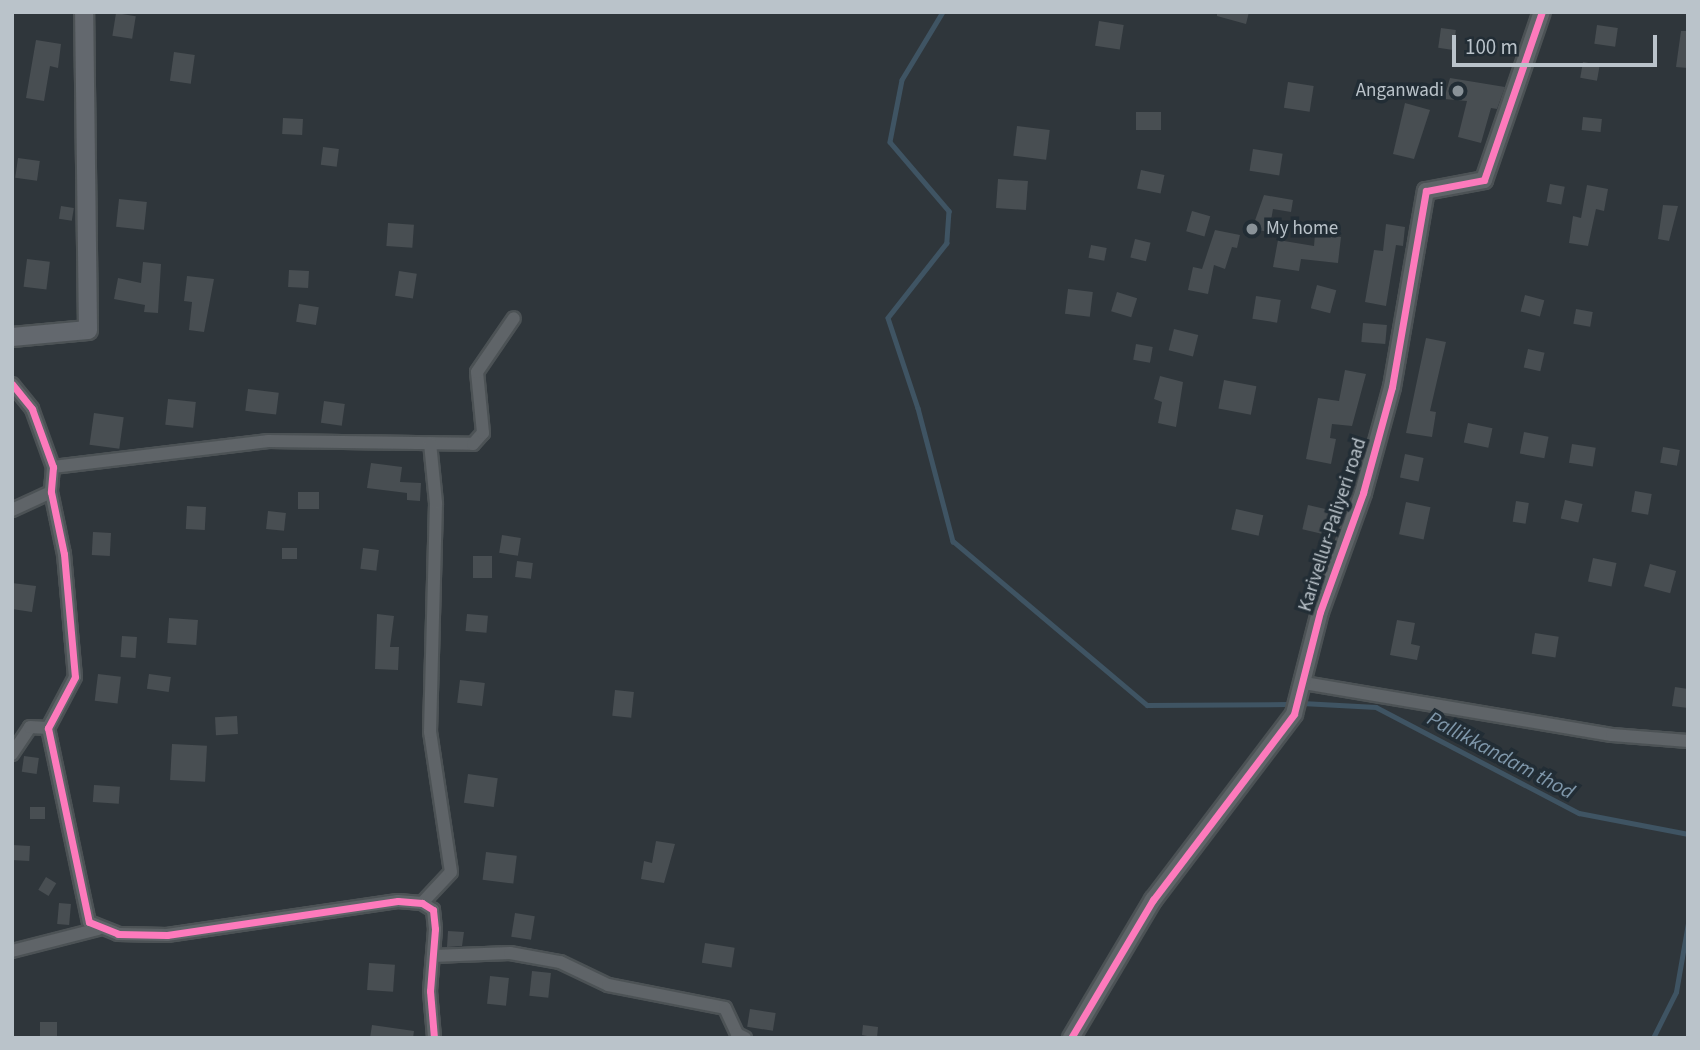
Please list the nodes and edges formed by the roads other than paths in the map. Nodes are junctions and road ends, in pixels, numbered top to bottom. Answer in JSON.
{"nodes":[{"id":1,"x":84,"y":12,"type":"edge"},
{"id":2,"x":1542,"y":12,"type":"edge"},
{"id":3,"x":514,"y":318,"type":"dead end"},
{"id":4,"x":12,"y":337,"type":"edge"},
{"id":5,"x":12,"y":384,"type":"edge"},
{"id":6,"x":430,"y":443,"type":"junction"},
{"id":7,"x":53,"y":467,"type":"junction"},
{"id":8,"x":51,"y":492,"type":"junction"},
{"id":9,"x":12,"y":510,"type":"edge"},
{"id":10,"x":1304,"y":683,"type":"junction"},
{"id":11,"x":48,"y":728,"type":"junction"},
{"id":12,"x":1688,"y":741,"type":"edge"},
{"id":13,"x":12,"y":754,"type":"edge"},
{"id":14,"x":422,"y":903,"type":"junction"},
{"id":15,"x":98,"y":929,"type":"junction"},
{"id":16,"x":12,"y":951,"type":"edge"},
{"id":17,"x":433,"y":956,"type":"junction"},
{"id":18,"x":434,"y":1038,"type":"edge"},
{"id":19,"x":745,"y":1038,"type":"edge"},
{"id":20,"x":1071,"y":1038,"type":"edge"}],
"edges":[{"from":1,"to":4,"type":"main road"},
{"from":2,"to":10,"type":"street","name":"Karivellur-Paliyeri road"},
{"from":3,"to":6,"type":"street"},
{"from":5,"to":7,"type":"street"},
{"from":6,"to":7,"type":"street"},
{"from":6,"to":14,"type":"street"},
{"from":7,"to":8,"type":"street"},
{"from":8,"to":9,"type":"street"},
{"from":8,"to":11,"type":"street"},
{"from":10,"to":12,"type":"street"},
{"from":10,"to":20,"type":"street","name":"Karivellur-Paliyeri road"},
{"from":11,"to":13,"type":"street"},
{"from":11,"to":15,"type":"street"},
{"from":14,"to":15,"type":"street"},
{"from":14,"to":17,"type":"street"},
{"from":15,"to":16,"type":"street"},
{"from":17,"to":18,"type":"street"},
{"from":17,"to":19,"type":"street"}]}
